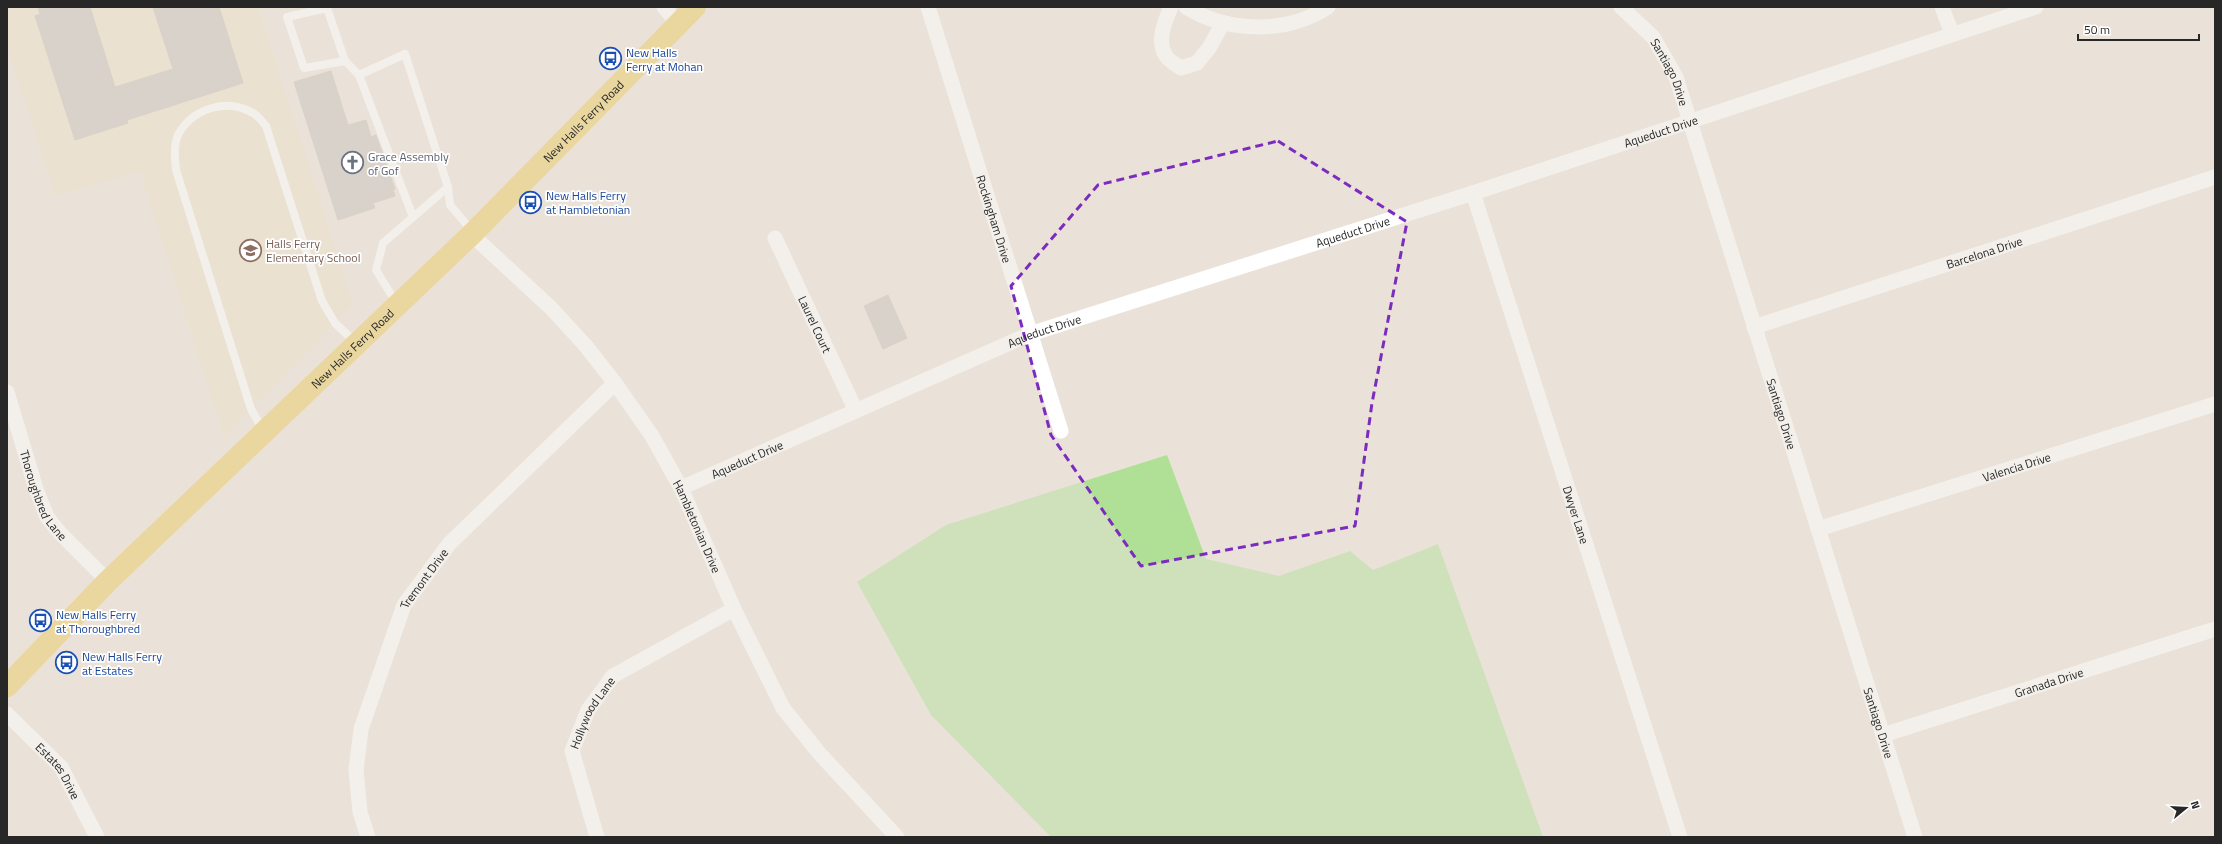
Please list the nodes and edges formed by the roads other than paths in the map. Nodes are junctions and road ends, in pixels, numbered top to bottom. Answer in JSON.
{"nodes":[{"id":1,"x":664,"y":7,"type":"edge"},
{"id":2,"x":695,"y":7,"type":"edge"},
{"id":3,"x":928,"y":7,"type":"edge"},
{"id":4,"x":1171,"y":7,"type":"edge"},
{"id":5,"x":1186,"y":7,"type":"edge"},
{"id":6,"x":1328,"y":7,"type":"edge"},
{"id":7,"x":1621,"y":7,"type":"edge"},
{"id":8,"x":1942,"y":7,"type":"edge"},
{"id":9,"x":2036,"y":7,"type":"edge"},
{"id":10,"x":1223,"y":23,"type":"junction"},
{"id":11,"x":678,"y":24,"type":"junction"},
{"id":12,"x":1952,"y":34,"type":"junction"},
{"id":13,"x":345,"y":61,"type":"junction"},
{"id":14,"x":359,"y":75,"type":"junction"},
{"id":15,"x":1689,"y":123,"type":"junction"},
{"id":16,"x":2215,"y":177,"type":"edge"},
{"id":17,"x":448,"y":187,"type":"junction"},
{"id":18,"x":1473,"y":193,"type":"junction"},
{"id":19,"x":413,"y":217,"type":"junction"},
{"id":20,"x":473,"y":234,"type":"junction"},
{"id":21,"x":776,"y":238,"type":"dead end"},
{"id":22,"x":397,"y":305,"type":"junction"},
{"id":23,"x":1754,"y":327,"type":"junction"},
{"id":24,"x":1030,"y":334,"type":"junction"},
{"id":25,"x":357,"y":343,"type":"junction"},
{"id":26,"x":615,"y":383,"type":"junction"},
{"id":27,"x":7,"y":392,"type":"edge"},
{"id":28,"x":2215,"y":404,"type":"edge"},
{"id":29,"x":855,"y":409,"type":"junction"},
{"id":30,"x":1061,"y":431,"type":"dead end"},
{"id":31,"x":264,"y":432,"type":"junction"},
{"id":32,"x":681,"y":488,"type":"junction"},
{"id":33,"x":1818,"y":529,"type":"junction"},
{"id":34,"x":108,"y":581,"type":"junction"},
{"id":35,"x":734,"y":609,"type":"junction"},
{"id":36,"x":2215,"y":628,"type":"edge"},
{"id":37,"x":7,"y":686,"type":"edge"},
{"id":38,"x":7,"y":714,"type":"edge"},
{"id":39,"x":1883,"y":735,"type":"junction"},
{"id":40,"x":97,"y":837,"type":"edge"},
{"id":41,"x":368,"y":837,"type":"edge"},
{"id":42,"x":597,"y":837,"type":"edge"},
{"id":43,"x":897,"y":837,"type":"edge"},
{"id":44,"x":1680,"y":837,"type":"edge"},
{"id":45,"x":1916,"y":837,"type":"edge"}],
"edges":[{"from":1,"to":11,"type":"street"},
{"from":2,"to":11,"type":"main road","name":"New Halls Ferry Road"},
{"from":3,"to":24,"type":"street","name":"Rockingham Drive"},
{"from":4,"to":10,"type":"street"},
{"from":5,"to":10,"type":"street"},
{"from":6,"to":10,"type":"street"},
{"from":7,"to":15,"type":"street","name":"Santiago Drive"},
{"from":8,"to":12,"type":"street"},
{"from":9,"to":12,"type":"street","name":"Aqueduct Drive"},
{"from":11,"to":20,"type":"main road","name":"New Halls Ferry Road"},
{"from":12,"to":15,"type":"street","name":"Aqueduct Drive"},
{"from":13,"to":13,"type":"lane"},
{"from":13,"to":14,"type":"lane"},
{"from":14,"to":17,"type":"lane"},
{"from":14,"to":19,"type":"lane"},
{"from":15,"to":18,"type":"street","name":"Aqueduct Drive"},
{"from":15,"to":23,"type":"street","name":"Santiago Drive"},
{"from":16,"to":23,"type":"street","name":"Barcelona Drive"},
{"from":17,"to":19,"type":"lane"},
{"from":17,"to":20,"type":"lane"},
{"from":18,"to":24,"type":"street","name":"Aqueduct Drive"},
{"from":18,"to":44,"type":"street","name":"Dwyer Lane"},
{"from":19,"to":22,"type":"lane"},
{"from":20,"to":22,"type":"main road","name":"New Halls Ferry Road"},
{"from":20,"to":26,"type":"street","name":"Hambletonian Drive"},
{"from":21,"to":29,"type":"street","name":"Laurel Court"},
{"from":22,"to":25,"type":"main road","name":"New Halls Ferry Road"},
{"from":23,"to":33,"type":"street","name":"Santiago Drive"},
{"from":24,"to":29,"type":"street","name":"Aqueduct Drive"},
{"from":24,"to":30,"type":"street","name":"Rockingham Drive"},
{"from":25,"to":31,"type":"main road","name":"New Halls Ferry Road"},
{"from":25,"to":31,"type":"lane"},
{"from":26,"to":32,"type":"street","name":"Hambletonian Drive"},
{"from":26,"to":41,"type":"street","name":"Tremont Drive"},
{"from":27,"to":34,"type":"street","name":"Thoroughbred Lane"},
{"from":28,"to":33,"type":"street","name":"Valencia Drive"},
{"from":29,"to":32,"type":"street","name":"Aqueduct Drive"},
{"from":31,"to":34,"type":"main road","name":"New Halls Ferry Road"},
{"from":32,"to":35,"type":"street","name":"Hambletonian Drive"},
{"from":33,"to":39,"type":"street","name":"Santiago Drive"},
{"from":34,"to":37,"type":"main road","name":"New Halls Ferry Road"},
{"from":35,"to":42,"type":"street","name":"Hollywood Lane"},
{"from":35,"to":43,"type":"street","name":"Hambletonian Drive"},
{"from":36,"to":39,"type":"street","name":"Granada Drive"},
{"from":38,"to":40,"type":"street","name":"Estates Drive"},
{"from":39,"to":45,"type":"street","name":"Santiago Drive"}]}
